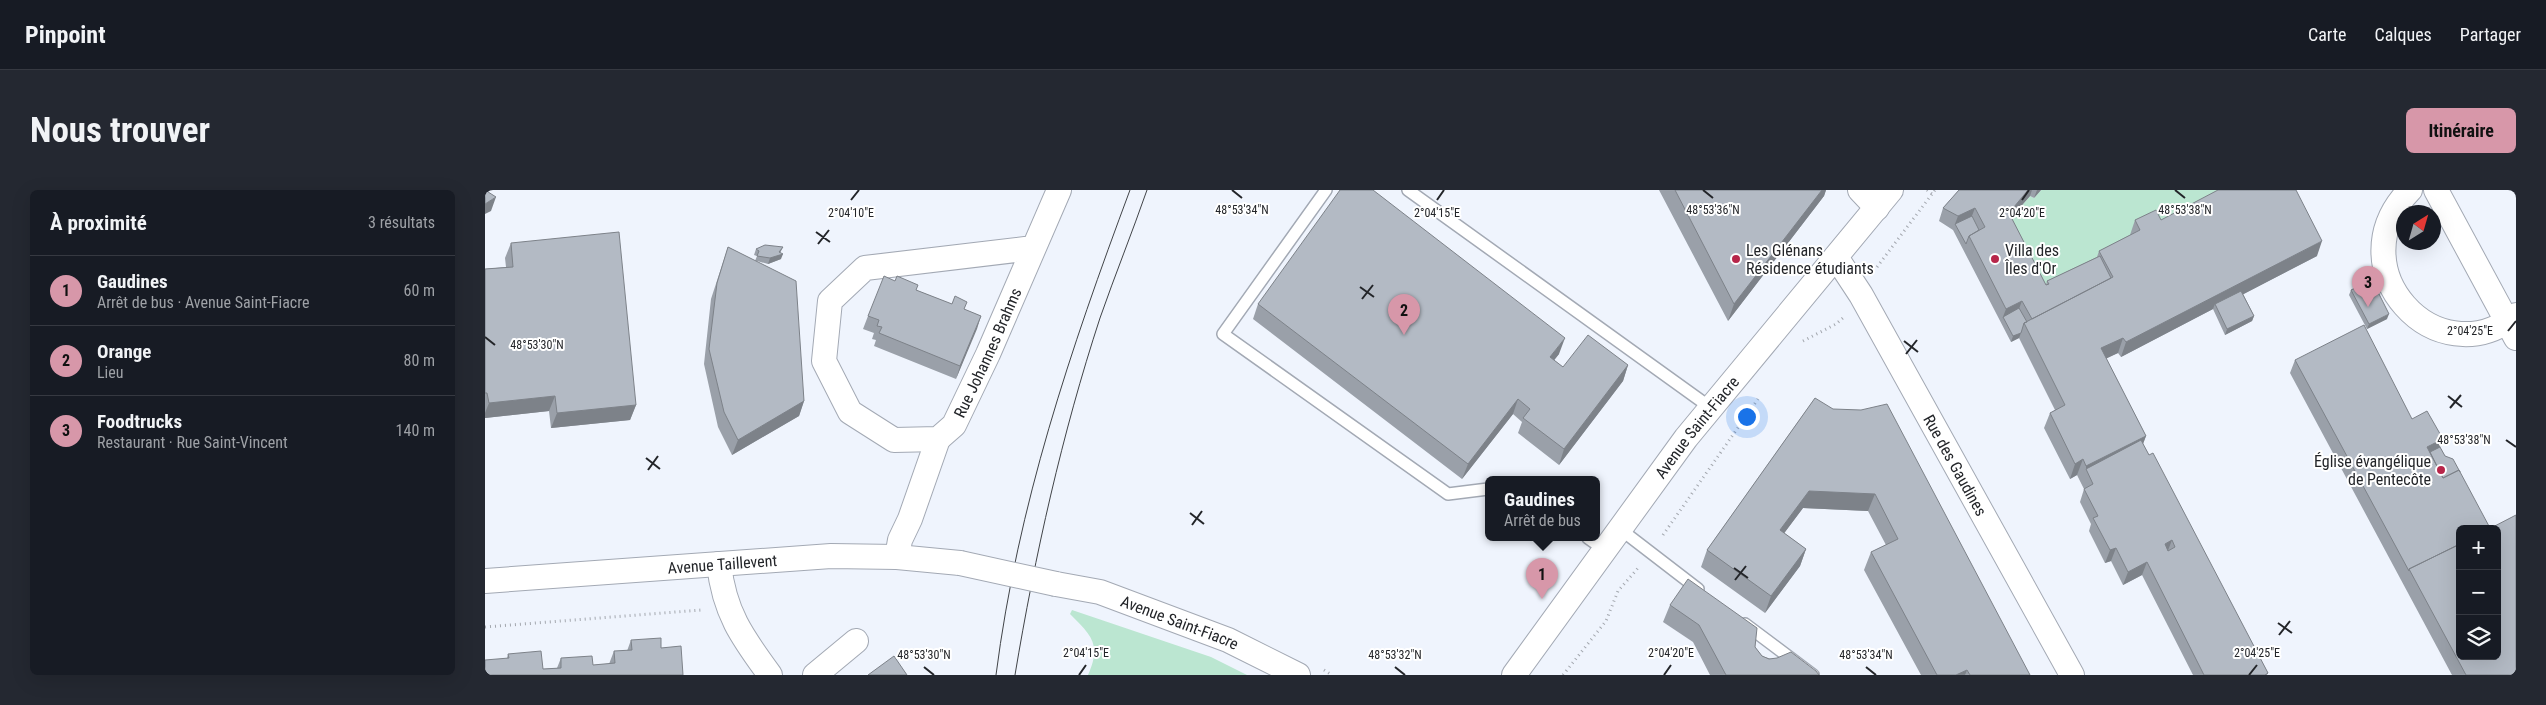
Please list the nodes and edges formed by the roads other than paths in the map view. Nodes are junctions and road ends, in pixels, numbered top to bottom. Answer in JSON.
{"nodes":[{"id":1,"x":1059,"y":190,"type":"edge"},
{"id":2,"x":1326,"y":190,"type":"edge"},
{"id":3,"x":1408,"y":190,"type":"edge"},
{"id":4,"x":1860,"y":190,"type":"edge"},
{"id":5,"x":2410,"y":190,"type":"edge"},
{"id":6,"x":2436,"y":190,"type":"edge"},
{"id":7,"x":1884,"y":199,"type":"edge"},
{"id":8,"x":1033,"y":248,"type":"junction"},
{"id":9,"x":1836,"y":257,"type":"junction"},
{"id":10,"x":2513,"y":325,"type":"edge"},
{"id":11,"x":1711,"y":408,"type":"junction"},
{"id":12,"x":938,"y":438,"type":"junction"},
{"id":13,"x":1485,"y":489,"type":"edge"},
{"id":14,"x":1620,"y":529,"type":"junction"},
{"id":15,"x":1596,"y":544,"type":"edge"},
{"id":16,"x":897,"y":557,"type":"junction"},
{"id":17,"x":960,"y":563,"type":"joint"},
{"id":18,"x":719,"y":564,"type":"junction"},
{"id":19,"x":485,"y":581,"type":"edge"},
{"id":20,"x":1711,"y":599,"type":"edge"},
{"id":21,"x":1734,"y":616,"type":"edge"},
{"id":22,"x":856,"y":641,"type":"dead end"},
{"id":23,"x":770,"y":675,"type":"edge"},
{"id":24,"x":815,"y":675,"type":"edge"},
{"id":25,"x":1298,"y":675,"type":"edge"},
{"id":26,"x":1514,"y":675,"type":"edge"},
{"id":27,"x":1813,"y":675,"type":"edge"},
{"id":28,"x":2072,"y":675,"type":"edge"}],
"edges":[{"from":1,"to":8,"type":"street","name":"Rue Johannes Brahms"},
{"from":2,"to":13,"type":"lane"},
{"from":3,"to":11,"type":"lane"},
{"from":4,"to":7,"type":"street"},
{"from":5,"to":10,"type":"street"},
{"from":6,"to":10,"type":"street"},
{"from":7,"to":9,"type":"street","name":"Avenue Saint-Fiacre"},
{"from":8,"to":12,"type":"street","name":"Rue Johannes Brahms"},
{"from":8,"to":12,"type":"street"},
{"from":9,"to":11,"type":"street","name":"Avenue Saint-Fiacre"},
{"from":9,"to":28,"type":"street","name":"Rue des Gaudines"},
{"from":11,"to":14,"type":"street","name":"Avenue Saint-Fiacre"},
{"from":12,"to":16,"type":"street"},
{"from":14,"to":15,"type":"street","name":"Avenue Saint-Fiacre"},
{"from":14,"to":20,"type":"lane"},
{"from":15,"to":26,"type":"street","name":"Avenue Saint-Fiacre"},
{"from":16,"to":17,"type":"street","name":"Avenue Taillevent"},
{"from":16,"to":18,"type":"street","name":"Avenue Taillevent"},
{"from":17,"to":25,"type":"street","name":"Avenue Saint-Fiacre","bridge":true},
{"from":18,"to":19,"type":"street","name":"Avenue Taillevent"},
{"from":18,"to":23,"type":"street"},
{"from":21,"to":27,"type":"lane"},
{"from":22,"to":24,"type":"street"}]}
